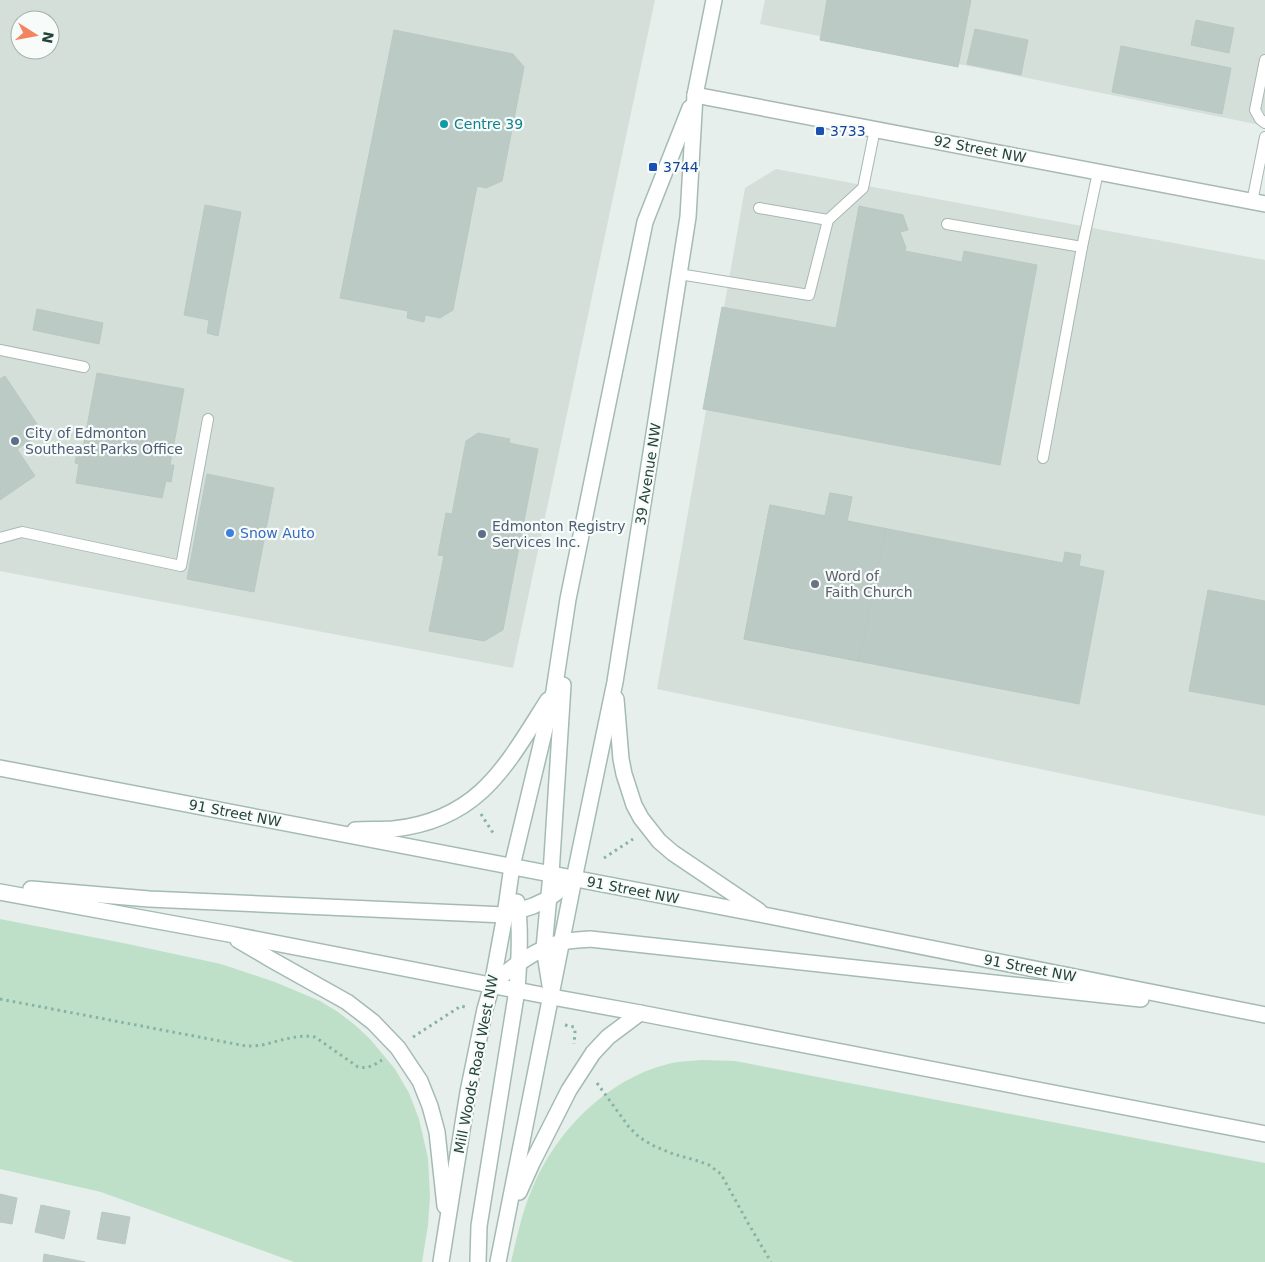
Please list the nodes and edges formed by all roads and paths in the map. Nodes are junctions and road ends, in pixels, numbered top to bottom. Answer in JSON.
{"nodes":[{"id":1,"x":714,"y":0,"type":"edge"},
{"id":2,"x":1265,"y":60,"type":"edge"},
{"id":3,"x":695,"y":95,"type":"junction"},
{"id":4,"x":1265,"y":123,"type":"edge"},
{"id":5,"x":875,"y":129,"type":"junction"},
{"id":6,"x":1265,"y":137,"type":"edge"},
{"id":7,"x":1098,"y":172,"type":"junction"},
{"id":8,"x":1259,"y":203,"type":"edge"},
{"id":9,"x":759,"y":208,"type":"dead end"},
{"id":10,"x":828,"y":220,"type":"junction"},
{"id":11,"x":947,"y":224,"type":"dead end"},
{"id":12,"x":1082,"y":247,"type":"junction"},
{"id":13,"x":679,"y":274,"type":"junction"},
{"id":14,"x":0,"y":350,"type":"edge"},
{"id":15,"x":84,"y":367,"type":"dead end"},
{"id":16,"x":208,"y":419,"type":"dead end"},
{"id":17,"x":1043,"y":458,"type":"dead end"},
{"id":18,"x":0,"y":538,"type":"edge"},
{"id":19,"x":568,"y":599,"type":"junction"},
{"id":20,"x":615,"y":682,"type":"junction"},
{"id":21,"x":554,"y":691,"type":"junction"},
{"id":22,"x":0,"y":768,"type":"edge"},
{"id":23,"x":478,"y":810,"type":"dead end"},
{"id":24,"x":325,"y":830,"type":"junction"},
{"id":25,"x":640,"y":835,"type":"dead end"},
{"id":26,"x":495,"y":836,"type":"dead end"},
{"id":27,"x":604,"y":858,"type":"dead end"},
{"id":28,"x":512,"y":866,"type":"junction"},
{"id":29,"x":551,"y":874,"type":"junction"},
{"id":30,"x":574,"y":879,"type":"junction"},
{"id":31,"x":0,"y":886,"type":"edge"},
{"id":32,"x":0,"y":892,"type":"edge"},
{"id":33,"x":548,"y":899,"type":"junction"},
{"id":34,"x":512,"y":913,"type":"junction"},
{"id":35,"x":764,"y":915,"type":"junction"},
{"id":36,"x":229,"y":934,"type":"junction"},
{"id":37,"x":562,"y":942,"type":"junction"},
{"id":38,"x":544,"y":948,"type":"junction"},
{"id":39,"x":518,"y":964,"type":"junction"},
{"id":40,"x":492,"y":985,"type":"junction"},
{"id":41,"x":517,"y":990,"type":"junction"},
{"id":42,"x":552,"y":997,"type":"junction"},
{"id":43,"x":0,"y":999,"type":"edge"},
{"id":44,"x":460,"y":1006,"type":"dead end"},
{"id":45,"x":1238,"y":1009,"type":"junction"},
{"id":46,"x":640,"y":1013,"type":"junction"},
{"id":47,"x":1265,"y":1014,"type":"edge"},
{"id":48,"x":407,"y":1041,"type":"dead end"},
{"id":49,"x":387,"y":1056,"type":"dead end"},
{"id":50,"x":594,"y":1081,"type":"dead end"},
{"id":51,"x":1265,"y":1134,"type":"edge"},
{"id":52,"x":508,"y":1216,"type":"junction"},
{"id":53,"x":447,"y":1230,"type":"junction"},
{"id":54,"x":441,"y":1262,"type":"edge"},
{"id":55,"x":478,"y":1262,"type":"edge"},
{"id":56,"x":498,"y":1262,"type":"edge"},
{"id":57,"x":771,"y":1262,"type":"edge"}],
"edges":[{"from":1,"to":3,"type":"main road","name":"39 Avenue NW"},
{"from":2,"to":4,"type":"lane"},
{"from":3,"to":5,"type":"main road","name":"92 Street NW"},
{"from":3,"to":13,"type":"main road","name":"39 Avenue NW"},
{"from":3,"to":19,"type":"main road","name":"39 Avenue NW"},
{"from":5,"to":7,"type":"main road","name":"92 Street NW"},
{"from":5,"to":10,"type":"lane"},
{"from":6,"to":8,"type":"lane"},
{"from":7,"to":8,"type":"main road","name":"92 Street NW"},
{"from":7,"to":12,"type":"lane"},
{"from":9,"to":10,"type":"lane"},
{"from":10,"to":13,"type":"lane"},
{"from":11,"to":12,"type":"lane"},
{"from":12,"to":17,"type":"lane"},
{"from":13,"to":20,"type":"main road","name":"39 Avenue NW"},
{"from":14,"to":15,"type":"lane"},
{"from":16,"to":18,"type":"lane"},
{"from":19,"to":21,"type":"main road","name":"39 Avenue NW"},
{"from":19,"to":29,"type":"main road"},
{"from":20,"to":30,"type":"main road","name":"39 Avenue NW"},
{"from":20,"to":35,"type":"main road"},
{"from":21,"to":24,"type":"main road"},
{"from":21,"to":28,"type":"main road","name":"39 Avenue NW"},
{"from":22,"to":24,"type":"main road","name":"91 Street NW"},
{"from":23,"to":26,"type":"path"},
{"from":24,"to":28,"type":"main road","name":"91 Street NW"},
{"from":25,"to":27,"type":"path"},
{"from":28,"to":29,"type":"main road","name":"91 Street NW"},
{"from":28,"to":34,"type":"main road","name":"Mill Woods Road West NW"},
{"from":29,"to":30,"type":"main road","name":"91 Street NW"},
{"from":29,"to":33,"type":"main road"},
{"from":30,"to":33,"type":"main road"},
{"from":30,"to":35,"type":"main road","name":"91 Street NW"},
{"from":30,"to":37,"type":"main road","name":"39 Avenue NW"},
{"from":31,"to":34,"type":"main road"},
{"from":32,"to":36,"type":"main road"},
{"from":33,"to":34,"type":"main road"},
{"from":33,"to":38,"type":"main road"},
{"from":34,"to":39,"type":"main road"},
{"from":34,"to":40,"type":"main road","name":"Mill Woods Road West NW"},
{"from":35,"to":45,"type":"main road","name":"91 Street NW"},
{"from":36,"to":40,"type":"main road"},
{"from":36,"to":53,"type":"main road"},
{"from":37,"to":38,"type":"main road"},
{"from":37,"to":42,"type":"main road","name":"39 Avenue NW"},
{"from":37,"to":45,"type":"main road"},
{"from":38,"to":39,"type":"main road"},
{"from":38,"to":42,"type":"main road"},
{"from":39,"to":40,"type":"main road"},
{"from":39,"to":41,"type":"main road"},
{"from":40,"to":41,"type":"main road"},
{"from":40,"to":53,"type":"main road","name":"Mill Woods Road West NW"},
{"from":41,"to":42,"type":"main road"},
{"from":41,"to":55,"type":"main road"},
{"from":42,"to":46,"type":"main road"},
{"from":42,"to":52,"type":"main road"},
{"from":43,"to":49,"type":"path"},
{"from":44,"to":48,"type":"path"},
{"from":45,"to":47,"type":"main road","name":"91 Street NW"},
{"from":46,"to":51,"type":"main road"},
{"from":46,"to":52,"type":"main road"},
{"from":50,"to":57,"type":"path"},
{"from":52,"to":56,"type":"main road"},
{"from":53,"to":54,"type":"main road","name":"Mill Woods Road West NW"}]}
